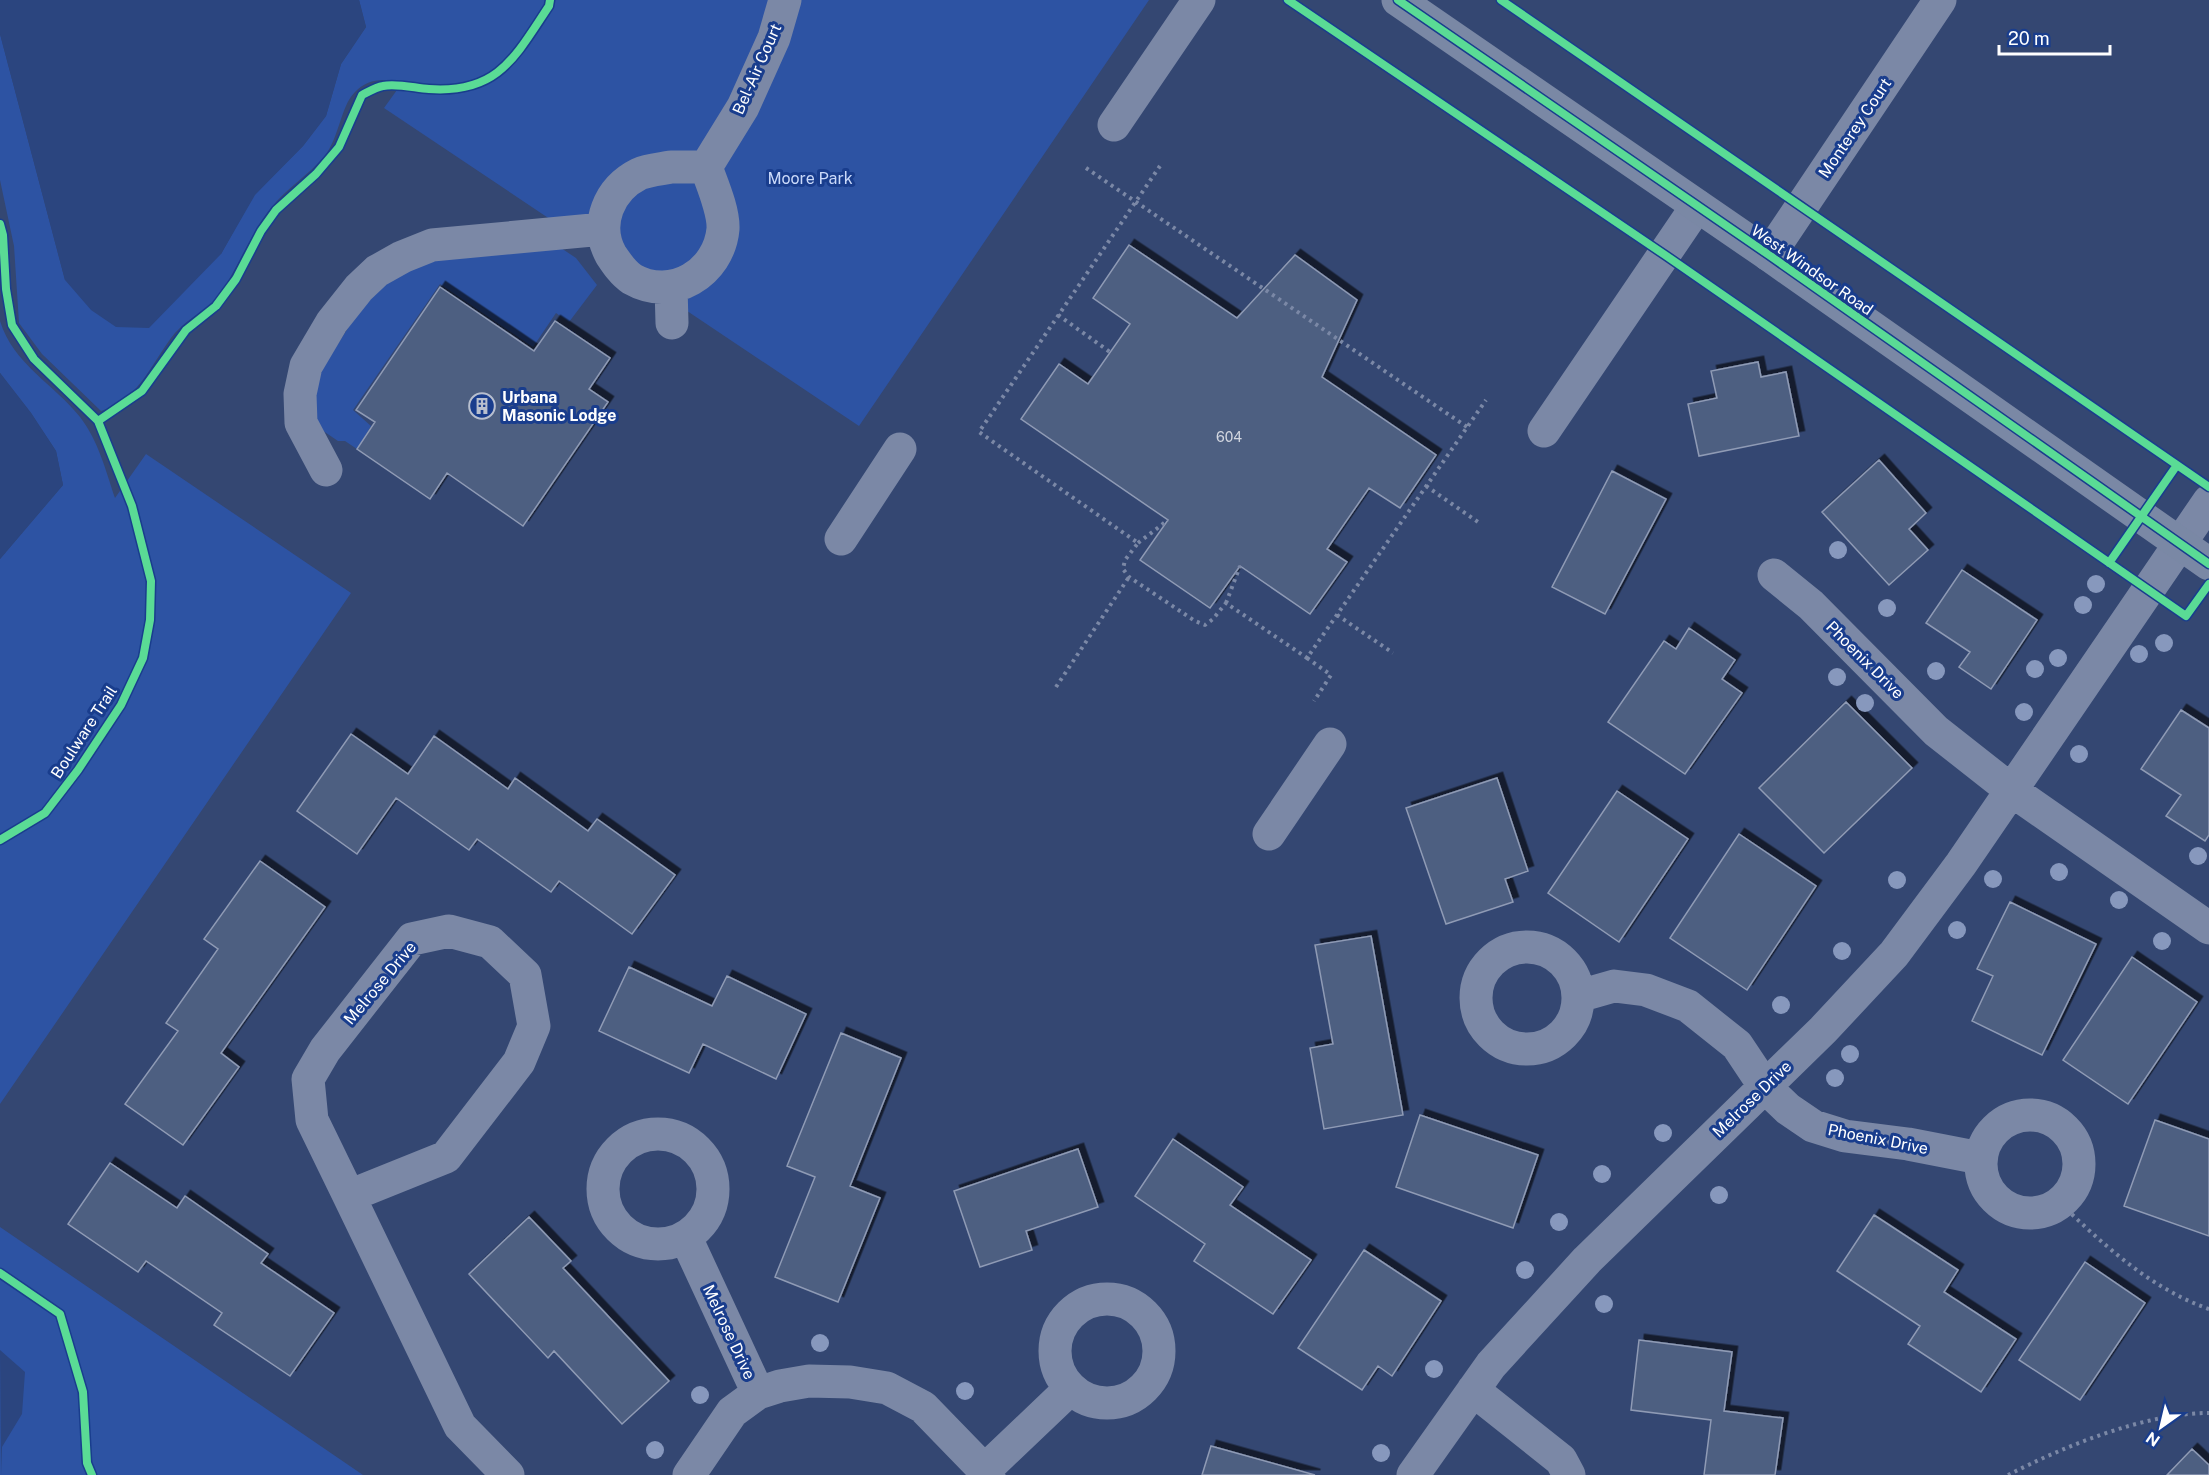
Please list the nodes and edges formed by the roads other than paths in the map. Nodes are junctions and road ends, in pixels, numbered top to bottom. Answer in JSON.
{"nodes":[{"id":1,"x":785,"y":0,"type":"edge"},
{"id":2,"x":1199,"y":0,"type":"edge"},
{"id":3,"x":1398,"y":0,"type":"edge"},
{"id":4,"x":1940,"y":0,"type":"edge"},
{"id":5,"x":1114,"y":125,"type":"dead end"},
{"id":6,"x":706,"y":167,"type":"junction"},
{"id":7,"x":1697,"y":206,"type":"junction"},
{"id":8,"x":603,"y":229,"type":"junction"},
{"id":9,"x":1769,"y":255,"type":"junction"},
{"id":10,"x":670,"y":287,"type":"junction"},
{"id":11,"x":672,"y":323,"type":"dead end"},
{"id":12,"x":1544,"y":431,"type":"dead end"},
{"id":13,"x":900,"y":449,"type":"dead end"},
{"id":14,"x":326,"y":470,"type":"dead end"},
{"id":15,"x":2209,"y":501,"type":"edge"},
{"id":16,"x":841,"y":539,"type":"dead end"},
{"id":17,"x":2180,"y":544,"type":"junction"},
{"id":18,"x":2209,"y":564,"type":"edge"},
{"id":19,"x":1774,"y":575,"type":"dead end"},
{"id":20,"x":1330,"y":744,"type":"dead end"},
{"id":21,"x":2011,"y":790,"type":"junction"},
{"id":22,"x":1269,"y":834,"type":"dead end"},
{"id":23,"x":2209,"y":928,"type":"edge"},
{"id":24,"x":1579,"y":996,"type":"dead end"},
{"id":25,"x":1765,"y":1087,"type":"junction"},
{"id":26,"x":1980,"y":1158,"type":"junction"},
{"id":27,"x":349,"y":1196,"type":"junction"},
{"id":28,"x":686,"y":1238,"type":"dead end"},
{"id":29,"x":1070,"y":1389,"type":"dead end"},
{"id":30,"x":1473,"y":1390,"type":"junction"},
{"id":31,"x":758,"y":1393,"type":"junction"},
{"id":32,"x":987,"y":1472,"type":"edge"},
{"id":33,"x":508,"y":1475,"type":"edge"},
{"id":34,"x":688,"y":1475,"type":"edge"},
{"id":35,"x":1413,"y":1475,"type":"edge"},
{"id":36,"x":1569,"y":1475,"type":"edge"}],
"edges":[{"from":1,"to":6,"type":"street","name":"Bel-Air Court"},
{"from":2,"to":5,"type":"street"},
{"from":3,"to":7,"type":"main road","name":"West Windsor Road"},
{"from":4,"to":9,"type":"street","name":"Monterey Court"},
{"from":6,"to":8,"type":"street"},
{"from":6,"to":10,"type":"street"},
{"from":7,"to":9,"type":"main road","name":"West Windsor Road"},
{"from":7,"to":12,"type":"street"},
{"from":8,"to":10,"type":"street"},
{"from":8,"to":14,"type":"street"},
{"from":9,"to":17,"type":"main road","name":"West Windsor Road"},
{"from":10,"to":11,"type":"street"},
{"from":13,"to":16,"type":"street"},
{"from":15,"to":17,"type":"street"},
{"from":17,"to":18,"type":"main road","name":"West Windsor Road"},
{"from":17,"to":21,"type":"street"},
{"from":19,"to":21,"type":"street","name":"Phoenix Drive"},
{"from":20,"to":22,"type":"street"},
{"from":21,"to":23,"type":"street","name":"Phoenix Drive"},
{"from":21,"to":25,"type":"street","name":"Melrose Drive"},
{"from":24,"to":25,"type":"street","name":"Phoenix Drive"},
{"from":25,"to":26,"type":"street","name":"Phoenix Drive"},
{"from":25,"to":30,"type":"street","name":"Melrose Drive"},
{"from":26,"to":26,"type":"street"},
{"from":27,"to":27,"type":"street","name":"Melrose Drive"},
{"from":27,"to":33,"type":"street","name":"Melrose Drive"},
{"from":28,"to":31,"type":"street","name":"Melrose Drive"},
{"from":29,"to":32,"type":"street","name":"Melrose Drive"},
{"from":30,"to":35,"type":"street","name":"Melrose Drive"},
{"from":30,"to":36,"type":"street"},
{"from":31,"to":32,"type":"street","name":"Melrose Drive"},
{"from":31,"to":34,"type":"street","name":"Melrose Drive"}]}
